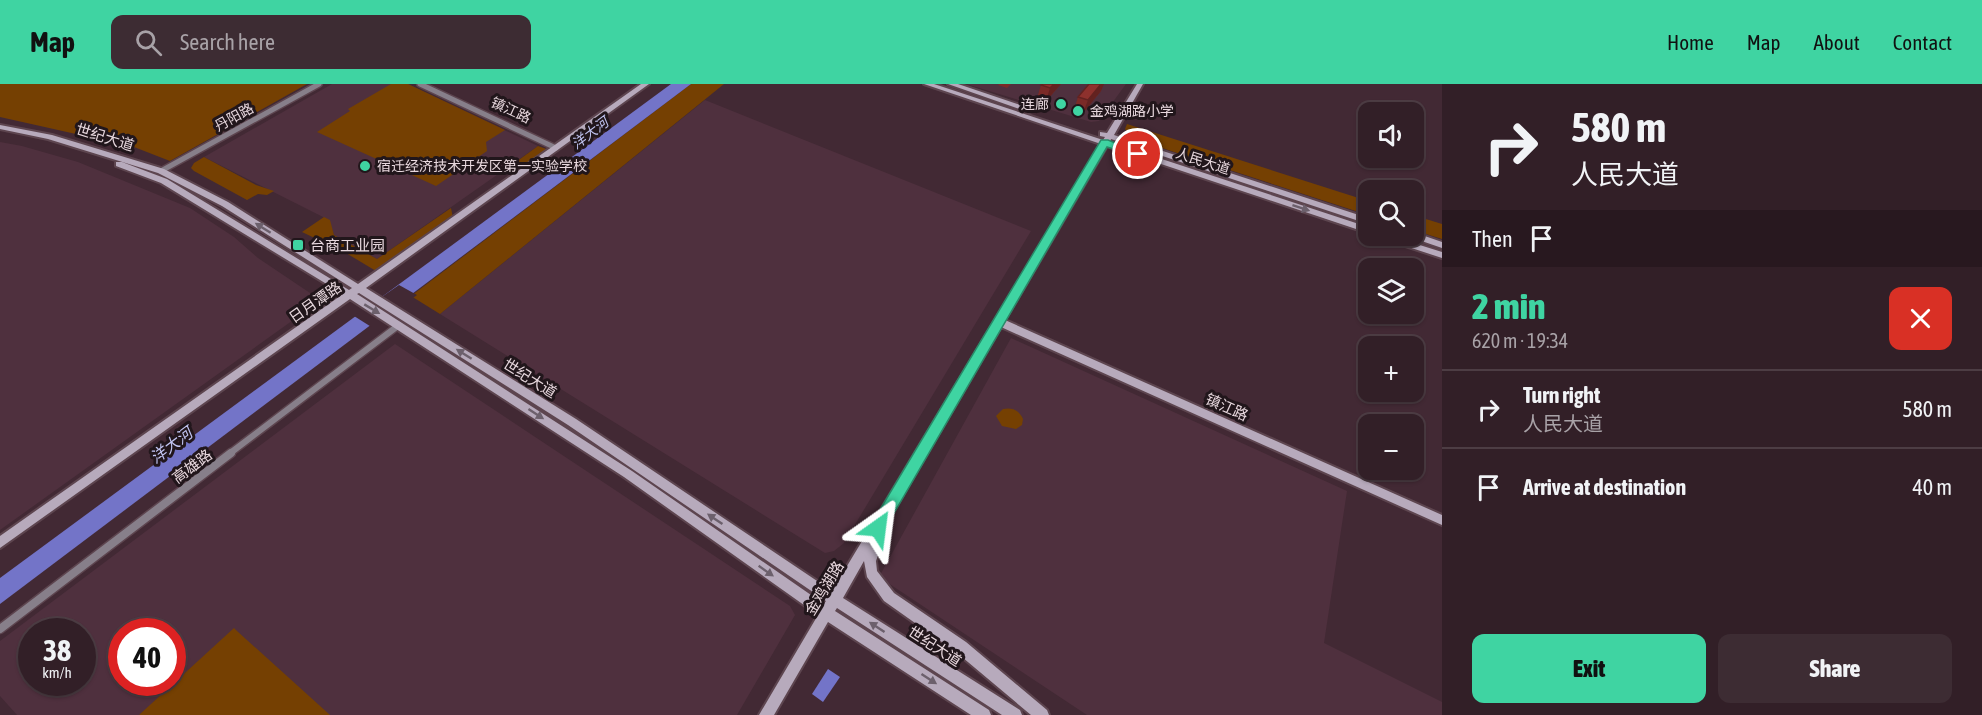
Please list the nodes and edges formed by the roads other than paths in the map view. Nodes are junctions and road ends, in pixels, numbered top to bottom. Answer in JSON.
{"nodes":[{"id":1,"x":319,"y":84,"type":"edge"},
{"id":2,"x":420,"y":84,"type":"edge"},
{"id":3,"x":646,"y":84,"type":"edge"},
{"id":4,"x":927,"y":84,"type":"edge"},
{"id":5,"x":951,"y":84,"type":"edge"},
{"id":6,"x":1140,"y":84,"type":"edge"},
{"id":7,"x":1064,"y":125,"type":"junction"},
{"id":8,"x":0,"y":127,"type":"edge"},
{"id":9,"x":0,"y":133,"type":"edge"},
{"id":10,"x":1106,"y":139,"type":"junction"},
{"id":11,"x":556,"y":148,"type":"junction"},
{"id":12,"x":1157,"y":156,"type":"junction"},
{"id":13,"x":161,"y":171,"type":"junction"},
{"id":14,"x":1358,"y":218,"type":"edge"},
{"id":15,"x":1358,"y":226,"type":"edge"},
{"id":16,"x":1424,"y":239,"type":"edge"},
{"id":17,"x":1442,"y":245,"type":"edge"},
{"id":18,"x":1415,"y":246,"type":"edge"},
{"id":19,"x":1442,"y":255,"type":"edge"},
{"id":20,"x":361,"y":288,"type":"junction"},
{"id":21,"x":350,"y":296,"type":"junction"},
{"id":22,"x":1000,"y":322,"type":"junction"},
{"id":23,"x":399,"y":325,"type":"junction"},
{"id":24,"x":888,"y":511,"type":"junction"},
{"id":25,"x":1442,"y":520,"type":"edge"},
{"id":26,"x":0,"y":543,"type":"edge"},
{"id":27,"x":835,"y":600,"type":"junction"},
{"id":28,"x":826,"y":613,"type":"junction"},
{"id":29,"x":0,"y":629,"type":"edge"},
{"id":30,"x":766,"y":715,"type":"edge"},
{"id":31,"x":984,"y":715,"type":"edge"},
{"id":32,"x":1015,"y":715,"type":"edge"},
{"id":33,"x":1042,"y":715,"type":"edge"}],
"edges":[{"from":1,"to":13,"type":"street","name":"丹阳路"},
{"from":2,"to":11,"type":"street","name":"镇江路"},
{"from":3,"to":11,"type":"street","name":"日月潭路"},
{"from":4,"to":7,"type":"street","name":"人民大道"},
{"from":5,"to":7,"type":"street","name":"人民大道"},
{"from":6,"to":10,"type":"street","name":"金鸡湖路"},
{"from":7,"to":10,"type":"street","name":"人民大道"},
{"from":8,"to":13,"type":"street","name":"世纪大道"},
{"from":9,"to":21,"type":"street","name":"世纪大道"},
{"from":10,"to":12,"type":"street","name":"人民大道"},
{"from":10,"to":22,"type":"street","name":"金鸡湖路"},
{"from":11,"to":20,"type":"street","name":"日月潭路"},
{"from":12,"to":14,"type":"street","name":"人民大道"},
{"from":12,"to":15,"type":"street","name":"人民大道","one_way":true},
{"from":20,"to":13,"type":"street","name":"世纪大道","one_way":true},
{"from":16,"to":17,"type":"street"},
{"from":18,"to":19,"type":"street"},
{"from":20,"to":21,"type":"street","name":"日月潭路"},
{"from":27,"to":20,"type":"street","name":"世纪大道","one_way":true},
{"from":21,"to":23,"type":"street","name":"世纪大道","one_way":true},
{"from":21,"to":26,"type":"street","name":"日月潭路"},
{"from":22,"to":24,"type":"street","name":"金鸡湖路"},
{"from":22,"to":25,"type":"street","name":"镇江路"},
{"from":23,"to":28,"type":"street","name":"世纪大道","one_way":true},
{"from":23,"to":29,"type":"street","name":"高雄路"},
{"from":24,"to":27,"type":"street","name":"金鸡湖路"},
{"from":24,"to":33,"type":"street"},
{"from":27,"to":28,"type":"street","name":"金鸡湖路"},
{"from":32,"to":27,"type":"street","name":"世纪大道","one_way":true},
{"from":28,"to":30,"type":"street","name":"金鸡湖路"},
{"from":28,"to":31,"type":"street","name":"世纪大道","one_way":true}]}
